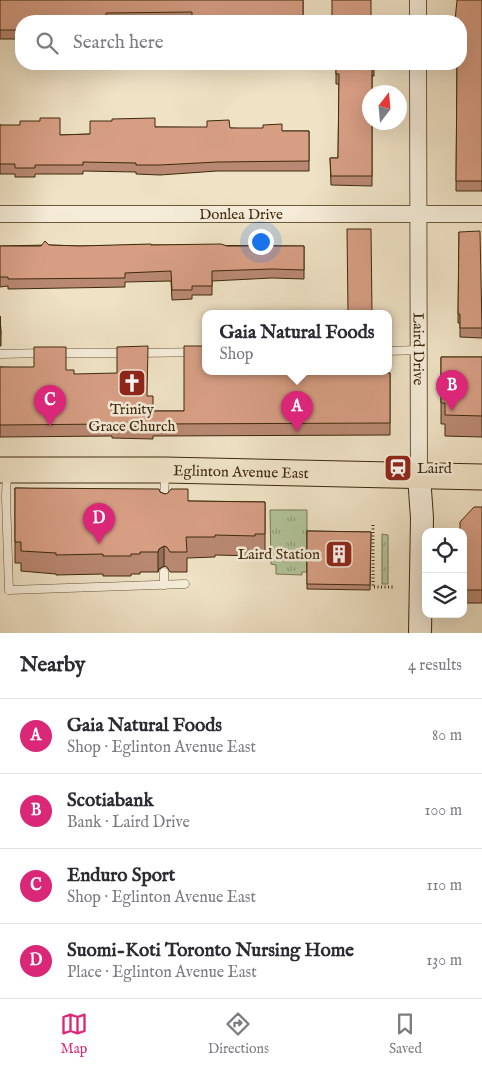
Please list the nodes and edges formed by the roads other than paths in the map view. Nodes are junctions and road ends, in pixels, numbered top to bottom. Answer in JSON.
{"nodes":[{"id":1,"x":418,"y":0,"type":"edge"},
{"id":2,"x":418,"y":15,"type":"edge"},
{"id":3,"x":418,"y":70,"type":"edge"},
{"id":4,"x":0,"y":214,"type":"edge"},
{"id":5,"x":418,"y":214,"type":"junction"},
{"id":6,"x":482,"y":214,"type":"edge"},
{"id":7,"x":419,"y":350,"type":"junction"},
{"id":8,"x":392,"y":351,"type":"edge"},
{"id":9,"x":202,"y":352,"type":"edge"},
{"id":10,"x":0,"y":354,"type":"edge"},
{"id":11,"x":3,"y":470,"type":"edge"},
{"id":12,"x":166,"y":470,"type":"junction"},
{"id":13,"x":420,"y":476,"type":"junction"},
{"id":14,"x":482,"y":477,"type":"edge"},
{"id":15,"x":164,"y":509,"type":"edge"},
{"id":16,"x":164,"y":572,"type":"dead end"},
{"id":17,"x":185,"y":584,"type":"dead end"},
{"id":18,"x":164,"y":585,"type":"junction"},
{"id":19,"x":420,"y":633,"type":"edge"}],
"edges":[{"from":1,"to":2,"type":"street"},
{"from":3,"to":5,"type":"street","name":"Laird Drive"},
{"from":4,"to":5,"type":"street","name":"Donlea Drive"},
{"from":5,"to":6,"type":"street","name":"Donlea Drive"},
{"from":5,"to":7,"type":"street","name":"Laird Drive"},
{"from":7,"to":8,"type":"lane"},
{"from":7,"to":13,"type":"street","name":"Laird Drive"},
{"from":9,"to":10,"type":"lane"},
{"from":11,"to":12,"type":"main road","name":"Eglinton Avenue East"},
{"from":11,"to":18,"type":"lane"},
{"from":12,"to":13,"type":"main road","name":"Eglinton Avenue East"},
{"from":12,"to":15,"type":"lane"},
{"from":13,"to":14,"type":"main road","name":"Eglinton Avenue East"},
{"from":13,"to":19,"type":"main road","name":"Laird Drive"},
{"from":16,"to":18,"type":"lane"},
{"from":17,"to":18,"type":"lane"}]}
